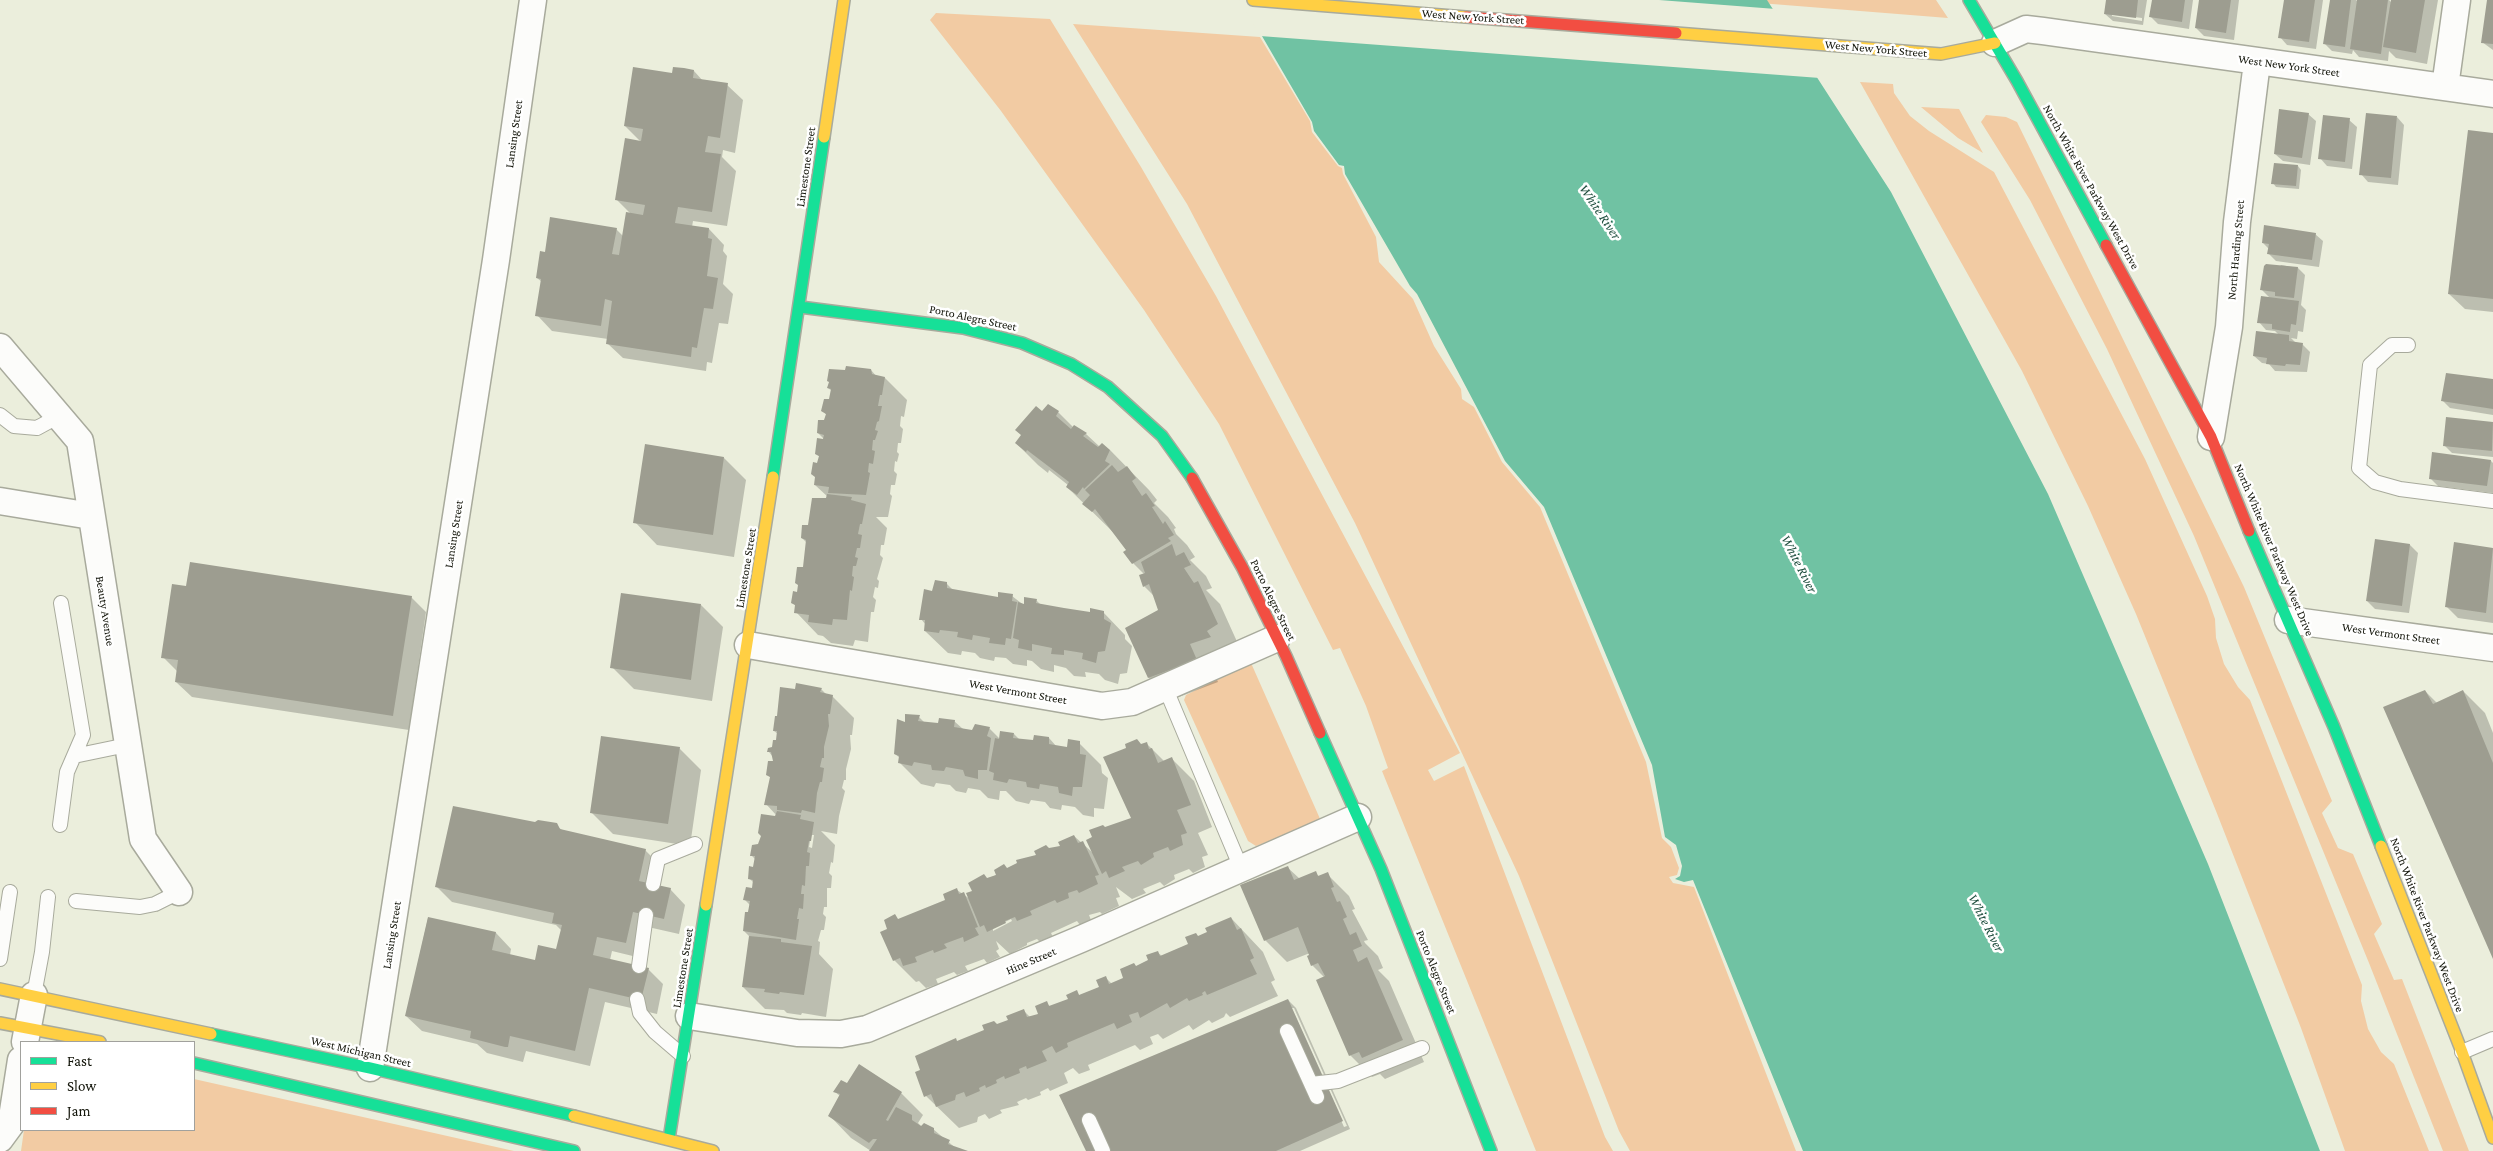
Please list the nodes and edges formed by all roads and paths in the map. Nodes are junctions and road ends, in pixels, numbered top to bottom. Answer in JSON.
{"nodes":[{"id":1,"x":534,"y":0,"type":"edge"},
{"id":2,"x":844,"y":0,"type":"edge"},
{"id":3,"x":1253,"y":0,"type":"edge"},
{"id":4,"x":1968,"y":0,"type":"edge"},
{"id":5,"x":2457,"y":0,"type":"edge"},
{"id":6,"x":1995,"y":43,"type":"junction"},
{"id":7,"x":2258,"y":62,"type":"junction"},
{"id":8,"x":2445,"y":87,"type":"junction"},
{"id":9,"x":2493,"y":94,"type":"edge"},
{"id":10,"x":800,"y":307,"type":"junction"},
{"id":11,"x":2408,"y":345,"type":"dead end"},
{"id":12,"x":0,"y":347,"type":"edge"},
{"id":13,"x":0,"y":415,"type":"edge"},
{"id":14,"x":59,"y":416,"type":"junction"},
{"id":15,"x":2211,"y":437,"type":"junction"},
{"id":16,"x":2493,"y":501,"type":"edge"},
{"id":17,"x":0,"y":502,"type":"edge"},
{"id":18,"x":91,"y":516,"type":"junction"},
{"id":19,"x":61,"y":603,"type":"dead end"},
{"id":20,"x":2288,"y":620,"type":"junction"},
{"id":21,"x":1277,"y":638,"type":"junction"},
{"id":22,"x":748,"y":645,"type":"junction"},
{"id":23,"x":2493,"y":648,"type":"edge"},
{"id":24,"x":1165,"y":687,"type":"junction"},
{"id":25,"x":127,"y":745,"type":"junction"},
{"id":26,"x":74,"y":756,"type":"junction"},
{"id":27,"x":1358,"y":817,"type":"junction"},
{"id":28,"x":60,"y":825,"type":"dead end"},
{"id":29,"x":695,"y":844,"type":"dead end"},
{"id":30,"x":1241,"y":868,"type":"junction"},
{"id":31,"x":653,"y":884,"type":"dead end"},
{"id":32,"x":10,"y":892,"type":"dead end"},
{"id":33,"x":179,"y":892,"type":"joint"},
{"id":34,"x":48,"y":897,"type":"dead end"},
{"id":35,"x":76,"y":901,"type":"dead end"},
{"id":36,"x":646,"y":915,"type":"dead end"},
{"id":37,"x":0,"y":959,"type":"edge"},
{"id":38,"x":639,"y":966,"type":"dead end"},
{"id":39,"x":0,"y":989,"type":"edge"},
{"id":40,"x":34,"y":995,"type":"junction"},
{"id":41,"x":637,"y":998,"type":"dead end"},
{"id":42,"x":689,"y":1016,"type":"junction"},
{"id":43,"x":0,"y":1023,"type":"edge"},
{"id":44,"x":1287,"y":1031,"type":"dead end"},
{"id":45,"x":26,"y":1035,"type":"edge"},
{"id":46,"x":2493,"y":1039,"type":"edge"},
{"id":47,"x":89,"y":1041,"type":"edge"},
{"id":48,"x":1422,"y":1048,"type":"dead end"},
{"id":49,"x":2462,"y":1052,"type":"junction"},
{"id":50,"x":683,"y":1056,"type":"junction"},
{"id":51,"x":195,"y":1063,"type":"edge"},
{"id":52,"x":20,"y":1066,"type":"edge"},
{"id":53,"x":370,"y":1068,"type":"junction"},
{"id":54,"x":1311,"y":1084,"type":"junction"},
{"id":55,"x":1317,"y":1097,"type":"dead end"},
{"id":56,"x":1089,"y":1120,"type":"dead end"},
{"id":57,"x":2493,"y":1138,"type":"edge"},
{"id":58,"x":0,"y":1139,"type":"edge"},
{"id":59,"x":668,"y":1145,"type":"edge"},
{"id":60,"x":574,"y":1151,"type":"edge"},
{"id":61,"x":713,"y":1151,"type":"edge"},
{"id":62,"x":1103,"y":1151,"type":"edge"},
{"id":63,"x":1491,"y":1151,"type":"edge"}],
"edges":[{"from":1,"to":53,"type":"street","name":"Lansing Street"},
{"from":2,"to":10,"type":"main road","name":"Limestone Street"},
{"from":3,"to":6,"type":"main road","name":"West New York Street"},
{"from":4,"to":6,"type":"main road","name":"North White River Parkway West Drive"},
{"from":5,"to":8,"type":"street"},
{"from":6,"to":7,"type":"street","name":"West New York Street"},
{"from":6,"to":15,"type":"main road","name":"North White River Parkway West Drive"},
{"from":7,"to":8,"type":"street","name":"West New York Street"},
{"from":7,"to":15,"type":"street","name":"North Harding Street"},
{"from":8,"to":9,"type":"street","name":"West New York Street"},
{"from":10,"to":21,"type":"main road","name":"Porto Alegre Street"},
{"from":10,"to":22,"type":"main road","name":"Limestone Street"},
{"from":11,"to":16,"type":"lane"},
{"from":12,"to":14,"type":"street","name":"Beauty Avenue"},
{"from":13,"to":14,"type":"lane"},
{"from":14,"to":18,"type":"street","name":"Beauty Avenue"},
{"from":15,"to":20,"type":"main road","name":"North White River Parkway West Drive"},
{"from":17,"to":18,"type":"street"},
{"from":18,"to":25,"type":"street","name":"Beauty Avenue"},
{"from":19,"to":26,"type":"lane"},
{"from":20,"to":23,"type":"street","name":"West Vermont Street"},
{"from":20,"to":49,"type":"main road","name":"North White River Parkway West Drive"},
{"from":21,"to":24,"type":"street","name":"West Vermont Street"},
{"from":21,"to":27,"type":"main road","name":"Porto Alegre Street"},
{"from":22,"to":24,"type":"street","name":"West Vermont Street"},
{"from":22,"to":42,"type":"main road","name":"Limestone Street"},
{"from":24,"to":30,"type":"lane"},
{"from":25,"to":26,"type":"lane"},
{"from":25,"to":33,"type":"street","name":"Beauty Avenue"},
{"from":26,"to":28,"type":"lane"},
{"from":27,"to":30,"type":"street","name":"Hine Street"},
{"from":27,"to":63,"type":"main road","name":"Porto Alegre Street"},
{"from":29,"to":31,"type":"lane"},
{"from":30,"to":42,"type":"street","name":"Hine Street"},
{"from":32,"to":37,"type":"lane"},
{"from":33,"to":35,"type":"lane"},
{"from":34,"to":40,"type":"lane"},
{"from":36,"to":38,"type":"lane"},
{"from":39,"to":40,"type":"main road","name":"West Michigan Street"},
{"from":40,"to":45,"type":"street"},
{"from":40,"to":53,"type":"main road","name":"West Michigan Street"},
{"from":41,"to":50,"type":"lane"},
{"from":42,"to":50,"type":"main road","name":"Limestone Street"},
{"from":43,"to":45,"type":"main road"},
{"from":44,"to":54,"type":"lane"},
{"from":45,"to":47,"type":"main road"},
{"from":46,"to":49,"type":"lane"},
{"from":48,"to":54,"type":"lane"},
{"from":49,"to":57,"type":"main road","name":"North White River Parkway West Drive"},
{"from":50,"to":59,"type":"main road","name":"Limestone Street"},
{"from":51,"to":60,"type":"main road"},
{"from":52,"to":58,"type":"street"},
{"from":53,"to":59,"type":"main road","name":"West Michigan Street"},
{"from":54,"to":55,"type":"lane"},
{"from":56,"to":62,"type":"lane"},
{"from":59,"to":61,"type":"main road","name":"West Michigan Street"}]}
